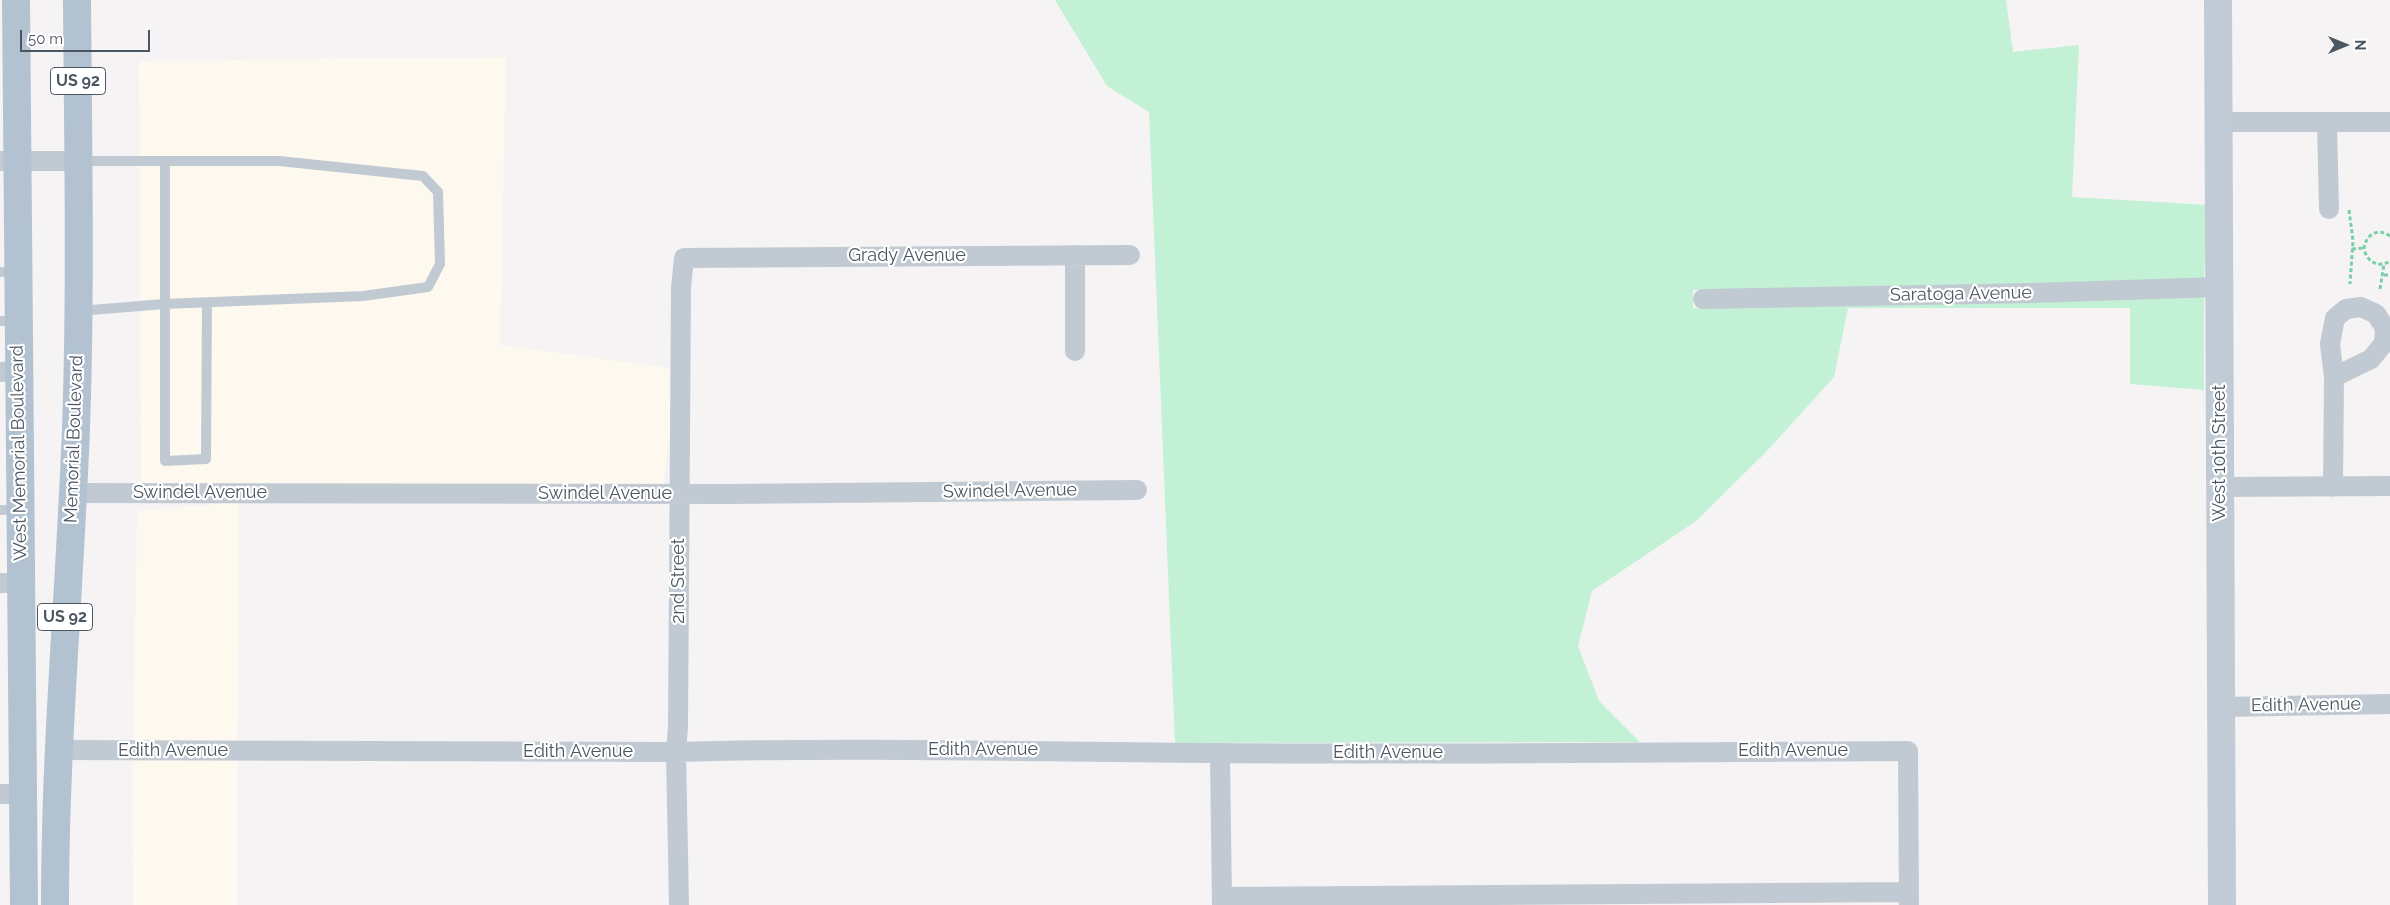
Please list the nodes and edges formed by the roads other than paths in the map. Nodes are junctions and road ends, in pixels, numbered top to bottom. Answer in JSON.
{"nodes":[{"id":1,"x":16,"y":0,"type":"edge"},
{"id":2,"x":77,"y":0,"type":"edge"},
{"id":3,"x":2218,"y":0,"type":"edge"},
{"id":4,"x":2219,"y":122,"type":"junction"},
{"id":5,"x":2390,"y":122,"type":"edge"},
{"id":6,"x":2327,"y":123,"type":"junction"},
{"id":7,"x":9,"y":161,"type":"edge"},
{"id":8,"x":78,"y":161,"type":"junction"},
{"id":9,"x":166,"y":161,"type":"junction"},
{"id":10,"x":2338,"y":207,"type":"road end"},
{"id":11,"x":1075,"y":255,"type":"junction"},
{"id":12,"x":1130,"y":255,"type":"dead end"},
{"id":13,"x":684,"y":258,"type":"joint"},
{"id":14,"x":9,"y":272,"type":"edge"},
{"id":15,"x":2219,"y":287,"type":"junction"},
{"id":16,"x":1703,"y":299,"type":"dead end"},
{"id":17,"x":207,"y":303,"type":"junction"},
{"id":18,"x":164,"y":304,"type":"junction"},
{"id":19,"x":78,"y":311,"type":"junction"},
{"id":20,"x":9,"y":321,"type":"edge"},
{"id":21,"x":1075,"y":351,"type":"dead end"},
{"id":22,"x":9,"y":372,"type":"edge"},
{"id":23,"x":2334,"y":377,"type":"dead end"},
{"id":24,"x":2390,"y":486,"type":"edge"},
{"id":25,"x":2220,"y":487,"type":"junction"},
{"id":26,"x":2333,"y":487,"type":"junction"},
{"id":27,"x":1137,"y":490,"type":"dead end"},
{"id":28,"x":73,"y":493,"type":"junction"},
{"id":29,"x":679,"y":494,"type":"junction"},
{"id":30,"x":10,"y":510,"type":"edge"},
{"id":31,"x":10,"y":583,"type":"edge"},
{"id":32,"x":2390,"y":704,"type":"edge"},
{"id":33,"x":2221,"y":707,"type":"junction"},
{"id":34,"x":59,"y":750,"type":"junction"},
{"id":35,"x":676,"y":752,"type":"junction"},
{"id":36,"x":1220,"y":753,"type":"junction"},
{"id":37,"x":12,"y":794,"type":"edge"},
{"id":38,"x":1909,"y":898,"type":"edge"},
{"id":39,"x":1222,"y":901,"type":"edge"},
{"id":40,"x":24,"y":905,"type":"edge"},
{"id":41,"x":55,"y":905,"type":"edge"},
{"id":42,"x":678,"y":905,"type":"edge"},
{"id":43,"x":2222,"y":905,"type":"edge"}],
"edges":[{"from":1,"to":7,"type":"main road","name":"West Memorial Boulevard","number":"US 92"},
{"from":2,"to":8,"type":"main road","name":"Memorial Boulevard","number":"US 92"},
{"from":3,"to":4,"type":"street","name":"West 10th Street"},
{"from":4,"to":6,"type":"street"},
{"from":4,"to":15,"type":"street","name":"West 10th Street"},
{"from":5,"to":6,"type":"street"},
{"from":6,"to":10,"type":"street"},
{"from":7,"to":8,"type":"street"},
{"from":7,"to":14,"type":"main road","name":"West Memorial Boulevard","number":"US 92"},
{"from":8,"to":9,"type":"lane"},
{"from":8,"to":19,"type":"main road","name":"Memorial Boulevard","number":"US 92"},
{"from":9,"to":17,"type":"lane"},
{"from":9,"to":18,"type":"lane"},
{"from":11,"to":12,"type":"street","name":"Grady Avenue"},
{"from":11,"to":13,"type":"street","name":"Grady Avenue"},
{"from":11,"to":21,"type":"street"},
{"from":13,"to":29,"type":"street","name":"2nd Street"},
{"from":14,"to":20,"type":"main road","name":"West Memorial Boulevard","number":"US 92"},
{"from":15,"to":16,"type":"street","name":"Saratoga Avenue"},
{"from":15,"to":25,"type":"street","name":"West 10th Street"},
{"from":17,"to":18,"type":"lane"},
{"from":17,"to":18,"type":"lane"},
{"from":18,"to":19,"type":"lane"},
{"from":19,"to":28,"type":"main road","name":"Memorial Boulevard","number":"US 92"},
{"from":20,"to":22,"type":"main road","name":"West Memorial Boulevard","number":"US 92"},
{"from":22,"to":30,"type":"main road","name":"West Memorial Boulevard","number":"US 92"},
{"from":23,"to":26,"type":"street"},
{"from":24,"to":26,"type":"street"},
{"from":25,"to":26,"type":"street"},
{"from":25,"to":33,"type":"street","name":"West 10th Street"},
{"from":27,"to":29,"type":"street","name":"Swindel Avenue"},
{"from":28,"to":29,"type":"street","name":"Swindel Avenue"},
{"from":28,"to":34,"type":"main road","name":"Memorial Boulevard","number":"US 92"},
{"from":29,"to":35,"type":"street","name":"2nd Street"},
{"from":30,"to":31,"type":"main road","name":"West Memorial Boulevard","number":"US 92"},
{"from":31,"to":37,"type":"main road","name":"West Memorial Boulevard","number":"US 92"},
{"from":32,"to":33,"type":"street","name":"Edith Avenue"},
{"from":33,"to":43,"type":"street","name":"West 10th Street"},
{"from":34,"to":35,"type":"street","name":"Edith Avenue"},
{"from":34,"to":41,"type":"main road","name":"Memorial Boulevard","number":"US 92"},
{"from":35,"to":36,"type":"street","name":"Edith Avenue"},
{"from":35,"to":42,"type":"street","name":"2nd Street"},
{"from":36,"to":38,"type":"street","name":"Edith Avenue"},
{"from":36,"to":39,"type":"street"},
{"from":37,"to":40,"type":"main road","name":"West Memorial Boulevard","number":"US 92"},
{"from":38,"to":39,"type":"street"}]}
